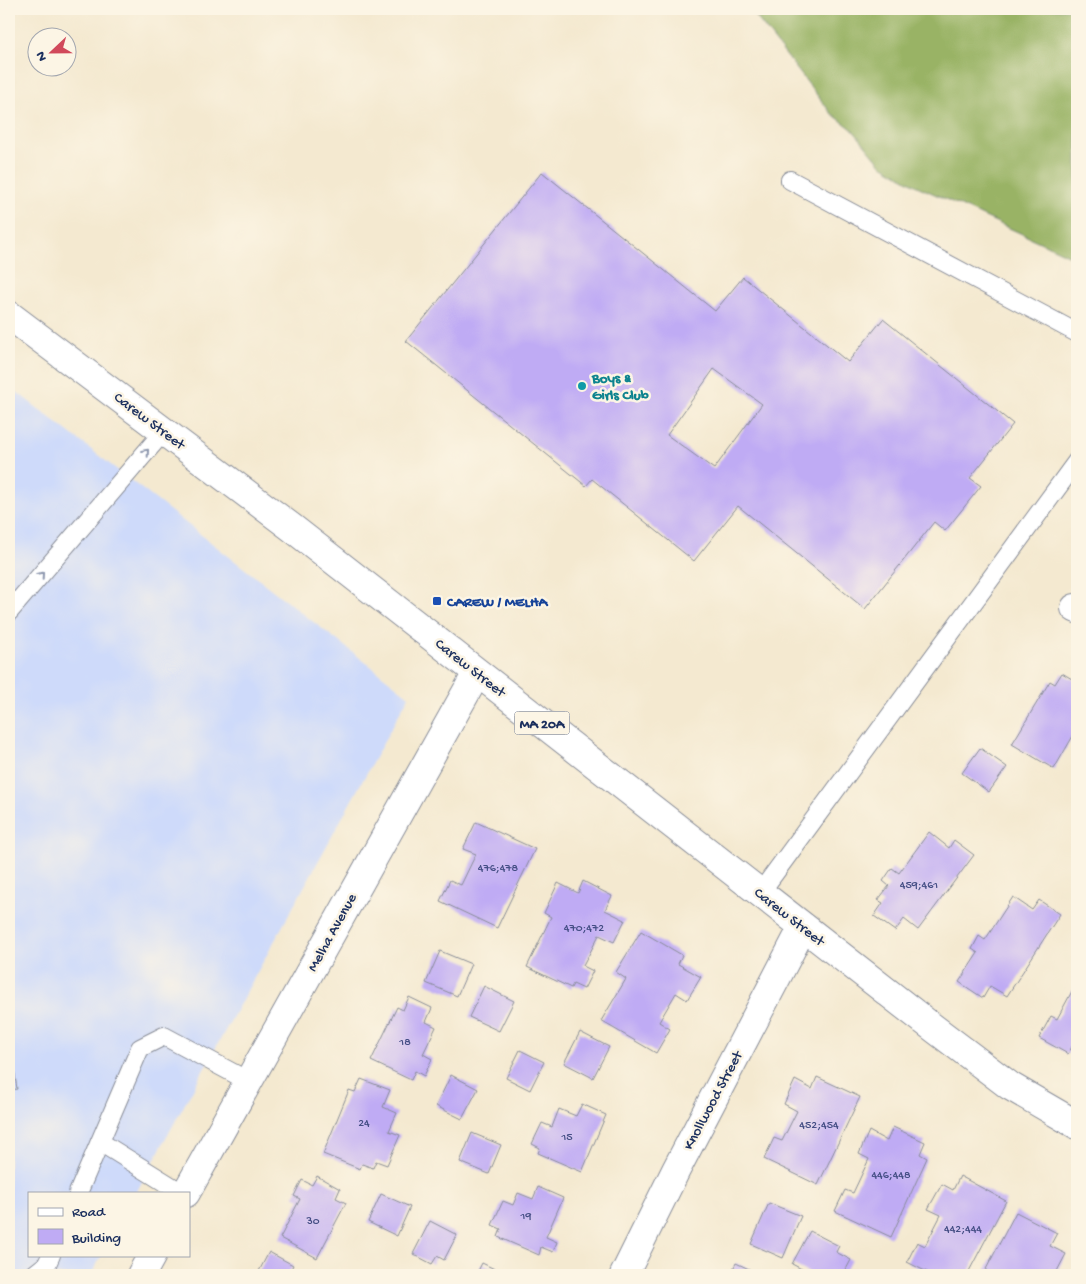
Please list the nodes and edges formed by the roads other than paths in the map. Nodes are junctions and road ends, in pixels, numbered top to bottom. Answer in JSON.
{"nodes":[{"id":1,"x":790,"y":180,"type":"dead end"},
{"id":2,"x":10,"y":319,"type":"edge"},
{"id":3,"x":1077,"y":332,"type":"edge"},
{"id":4,"x":164,"y":431,"type":"junction"},
{"id":5,"x":1077,"y":461,"type":"edge"},
{"id":6,"x":9,"y":612,"type":"edge"},
{"id":7,"x":477,"y":673,"type":"junction"},
{"id":8,"x":760,"y":894,"type":"junction"},
{"id":9,"x":803,"y":927,"type":"junction"},
{"id":10,"x":248,"y":1081,"type":"junction"},
{"id":11,"x":1077,"y":1126,"type":"edge"},
{"id":12,"x":100,"y":1142,"type":"junction"},
{"id":13,"x":78,"y":1192,"type":"edge"},
{"id":14,"x":180,"y":1192,"type":"edge"},
{"id":15,"x":187,"y":1192,"type":"edge"},
{"id":16,"x":51,"y":1256,"type":"edge"},
{"id":17,"x":151,"y":1256,"type":"edge"},
{"id":18,"x":33,"y":1275,"type":"edge"},
{"id":19,"x":141,"y":1275,"type":"edge"},
{"id":20,"x":624,"y":1275,"type":"edge"}],
"edges":[{"from":1,"to":3,"type":"lane"},
{"from":2,"to":4,"type":"main road","name":"Carew Street","number":"MA 20A"},
{"from":6,"to":4,"type":"lane","one_way":true},
{"from":4,"to":7,"type":"main road","name":"Carew Street","number":"MA 20A"},
{"from":5,"to":8,"type":"lane"},
{"from":7,"to":8,"type":"main road","name":"Carew Street","number":"MA 20A"},
{"from":7,"to":10,"type":"main road","name":"Melha Avenue"},
{"from":8,"to":9,"type":"main road","name":"Carew Street","number":"MA 20A"},
{"from":9,"to":11,"type":"main road","name":"Carew Street","number":"MA 20A"},
{"from":9,"to":20,"type":"main road","name":"Knollwood Street"},
{"from":10,"to":12,"type":"lane"},
{"from":10,"to":15,"type":"main road","name":"Melha Avenue"},
{"from":12,"to":13,"type":"lane"},
{"from":12,"to":14,"type":"lane"},
{"from":16,"to":18,"type":"lane"},
{"from":17,"to":19,"type":"main road"}]}
